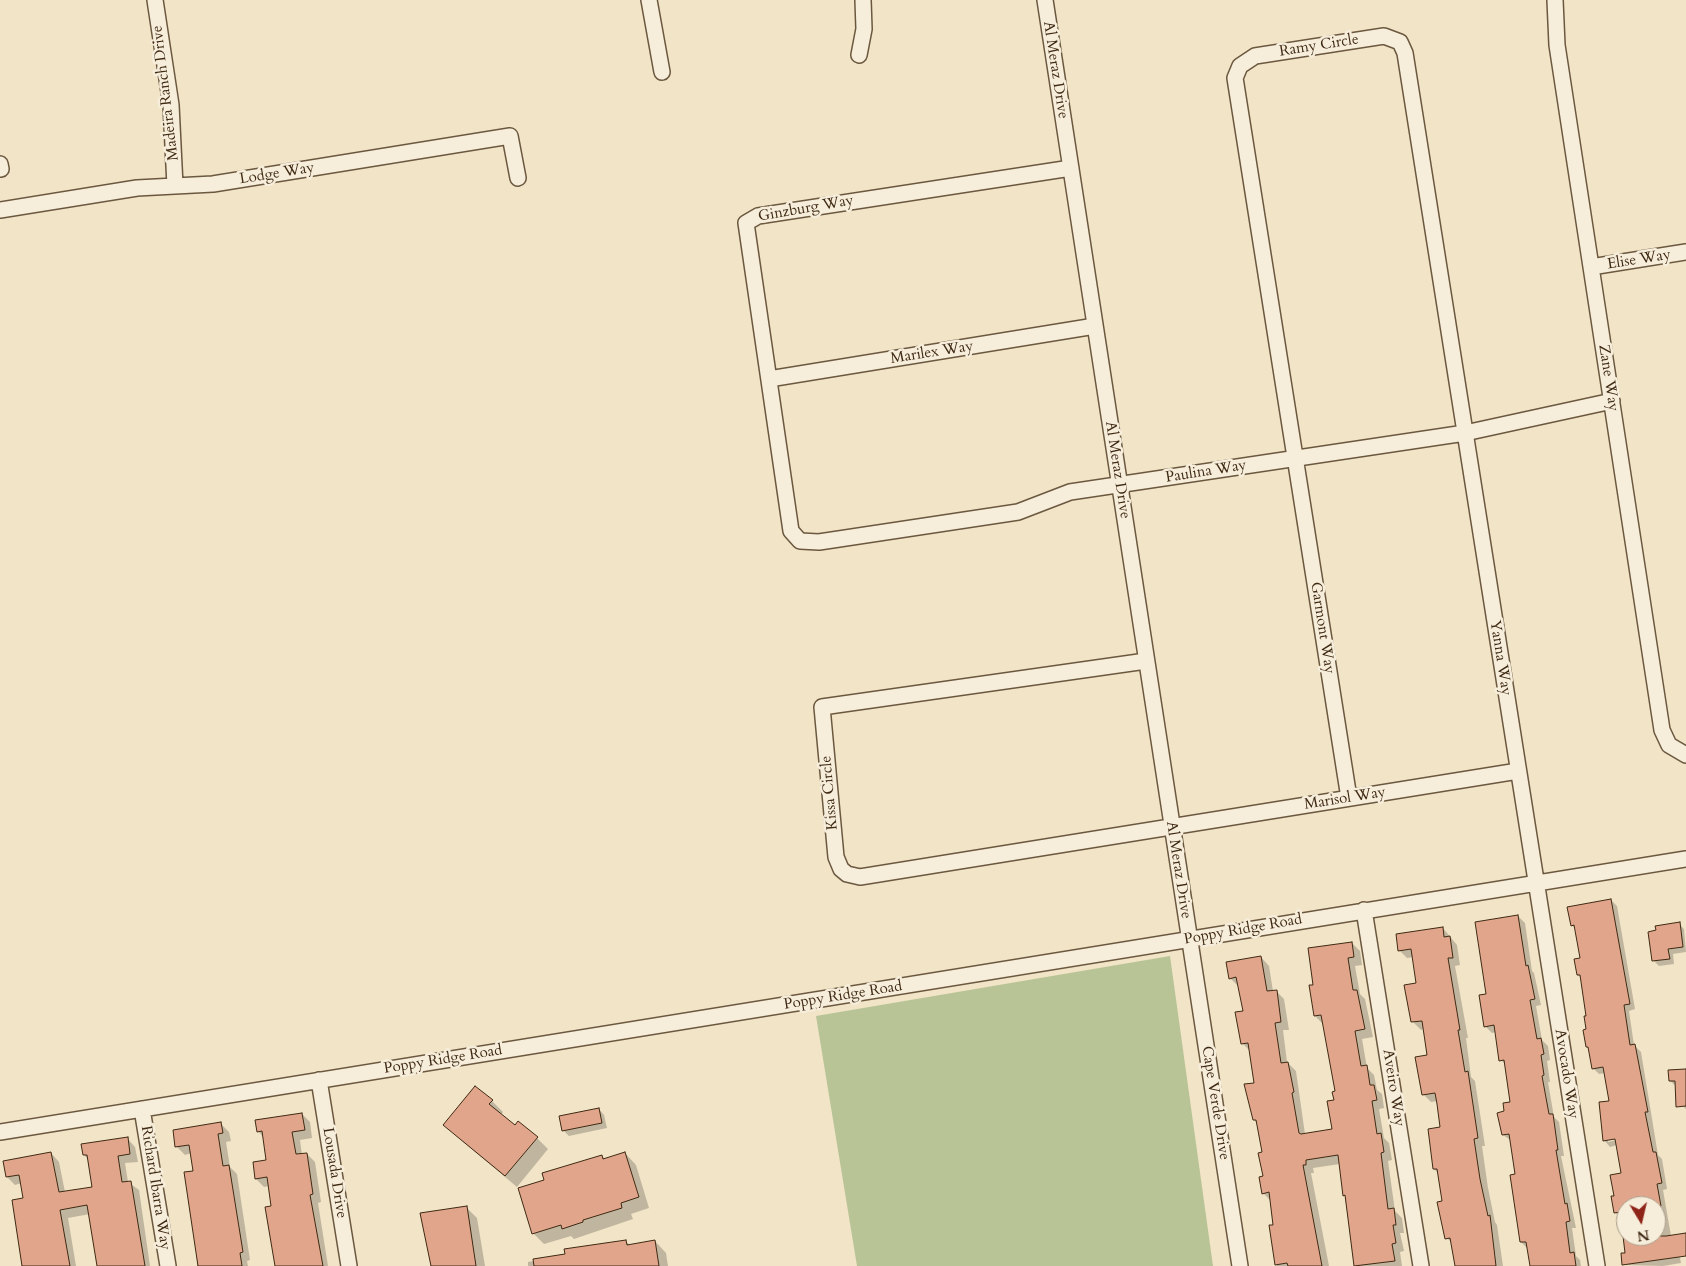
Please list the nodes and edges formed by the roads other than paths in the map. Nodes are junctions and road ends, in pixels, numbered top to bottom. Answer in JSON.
{"nodes":[{"id":1,"x":155,"y":0,"type":"edge"},
{"id":2,"x":650,"y":0,"type":"edge"},
{"id":3,"x":863,"y":0,"type":"edge"},
{"id":4,"x":1045,"y":0,"type":"edge"},
{"id":5,"x":1555,"y":0,"type":"edge"},
{"id":6,"x":859,"y":55,"type":"dead end"},
{"id":7,"x":662,"y":72,"type":"dead end"},
{"id":8,"x":1070,"y":168,"type":"junction"},
{"id":9,"x":518,"y":178,"type":"dead end"},
{"id":10,"x":176,"y":186,"type":"junction"},
{"id":11,"x":0,"y":210,"type":"edge"},
{"id":12,"x":1686,"y":252,"type":"edge"},
{"id":13,"x":1591,"y":268,"type":"junction"},
{"id":14,"x":1095,"y":326,"type":"junction"},
{"id":15,"x":769,"y":379,"type":"junction"},
{"id":16,"x":1612,"y":401,"type":"junction"},
{"id":17,"x":1465,"y":434,"type":"junction"},
{"id":18,"x":1295,"y":459,"type":"junction"},
{"id":19,"x":1119,"y":485,"type":"junction"},
{"id":20,"x":800,"y":541,"type":"joint"},
{"id":21,"x":1146,"y":661,"type":"junction"},
{"id":22,"x":1681,"y":752,"type":"edge"},
{"id":23,"x":1518,"y":771,"type":"junction"},
{"id":24,"x":1348,"y":798,"type":"junction"},
{"id":25,"x":1172,"y":827,"type":"junction"},
{"id":26,"x":1686,"y":859,"type":"edge"},
{"id":27,"x":1536,"y":882,"type":"junction"},
{"id":28,"x":1364,"y":910,"type":"junction"},
{"id":29,"x":1189,"y":940,"type":"junction"},
{"id":30,"x":319,"y":1080,"type":"junction"},
{"id":31,"x":142,"y":1109,"type":"junction"},
{"id":32,"x":0,"y":1132,"type":"edge"},
{"id":33,"x":168,"y":1266,"type":"edge"},
{"id":34,"x":349,"y":1266,"type":"edge"},
{"id":35,"x":1240,"y":1266,"type":"edge"},
{"id":36,"x":1421,"y":1266,"type":"edge"},
{"id":37,"x":1597,"y":1266,"type":"edge"}],
"edges":[{"from":1,"to":10,"type":"street","name":"Madeira Ranch Drive"},
{"from":2,"to":7,"type":"street"},
{"from":3,"to":6,"type":"street"},
{"from":4,"to":8,"type":"street","name":"Al Meraz Drive"},
{"from":5,"to":13,"type":"street","name":"Zane Way"},
{"from":8,"to":14,"type":"street","name":"Al Meraz Drive"},
{"from":8,"to":15,"type":"street","name":"Ginzburg Way"},
{"from":9,"to":10,"type":"street","name":"Lodge Way"},
{"from":10,"to":11,"type":"street","name":"Lodge Way"},
{"from":12,"to":13,"type":"street","name":"Elise Way"},
{"from":13,"to":16,"type":"street","name":"Zane Way"},
{"from":14,"to":15,"type":"street","name":"Marilex Way"},
{"from":14,"to":19,"type":"street","name":"Al Meraz Drive"},
{"from":15,"to":20,"type":"street","name":"Ginzburg Way"},
{"from":16,"to":17,"type":"street","name":"Paulina Way"},
{"from":16,"to":22,"type":"street","name":"Zane Way"},
{"from":17,"to":18,"type":"street","name":"Paulina Way"},
{"from":17,"to":18,"type":"street","name":"Ramy Circle"},
{"from":17,"to":23,"type":"street","name":"Yanna Way"},
{"from":18,"to":19,"type":"street","name":"Paulina Way"},
{"from":18,"to":24,"type":"street","name":"Garmont Way"},
{"from":19,"to":20,"type":"street","name":"Paulina Way"},
{"from":19,"to":21,"type":"street","name":"Al Meraz Drive"},
{"from":21,"to":25,"type":"street","name":"Al Meraz Drive"},
{"from":21,"to":25,"type":"street","name":"Kissa Circle"},
{"from":23,"to":24,"type":"street","name":"Marisol Way"},
{"from":23,"to":27,"type":"street","name":"Yanna Way"},
{"from":24,"to":25,"type":"street","name":"Marisol Way"},
{"from":25,"to":29,"type":"street","name":"Al Meraz Drive"},
{"from":26,"to":27,"type":"street","name":"Poppy Ridge Road"},
{"from":27,"to":28,"type":"street","name":"Poppy Ridge Road"},
{"from":27,"to":37,"type":"street","name":"Avocado Way"},
{"from":28,"to":29,"type":"street","name":"Poppy Ridge Road"},
{"from":28,"to":36,"type":"street","name":"Aveiro Way"},
{"from":29,"to":30,"type":"street","name":"Poppy Ridge Road"},
{"from":29,"to":35,"type":"street","name":"Cape Verde Drive"},
{"from":30,"to":31,"type":"street","name":"Poppy Ridge Road"},
{"from":30,"to":34,"type":"street","name":"Lousada Drive"},
{"from":31,"to":32,"type":"street","name":"Poppy Ridge Road"},
{"from":31,"to":33,"type":"street","name":"Richard Ibarra Way"}]}
